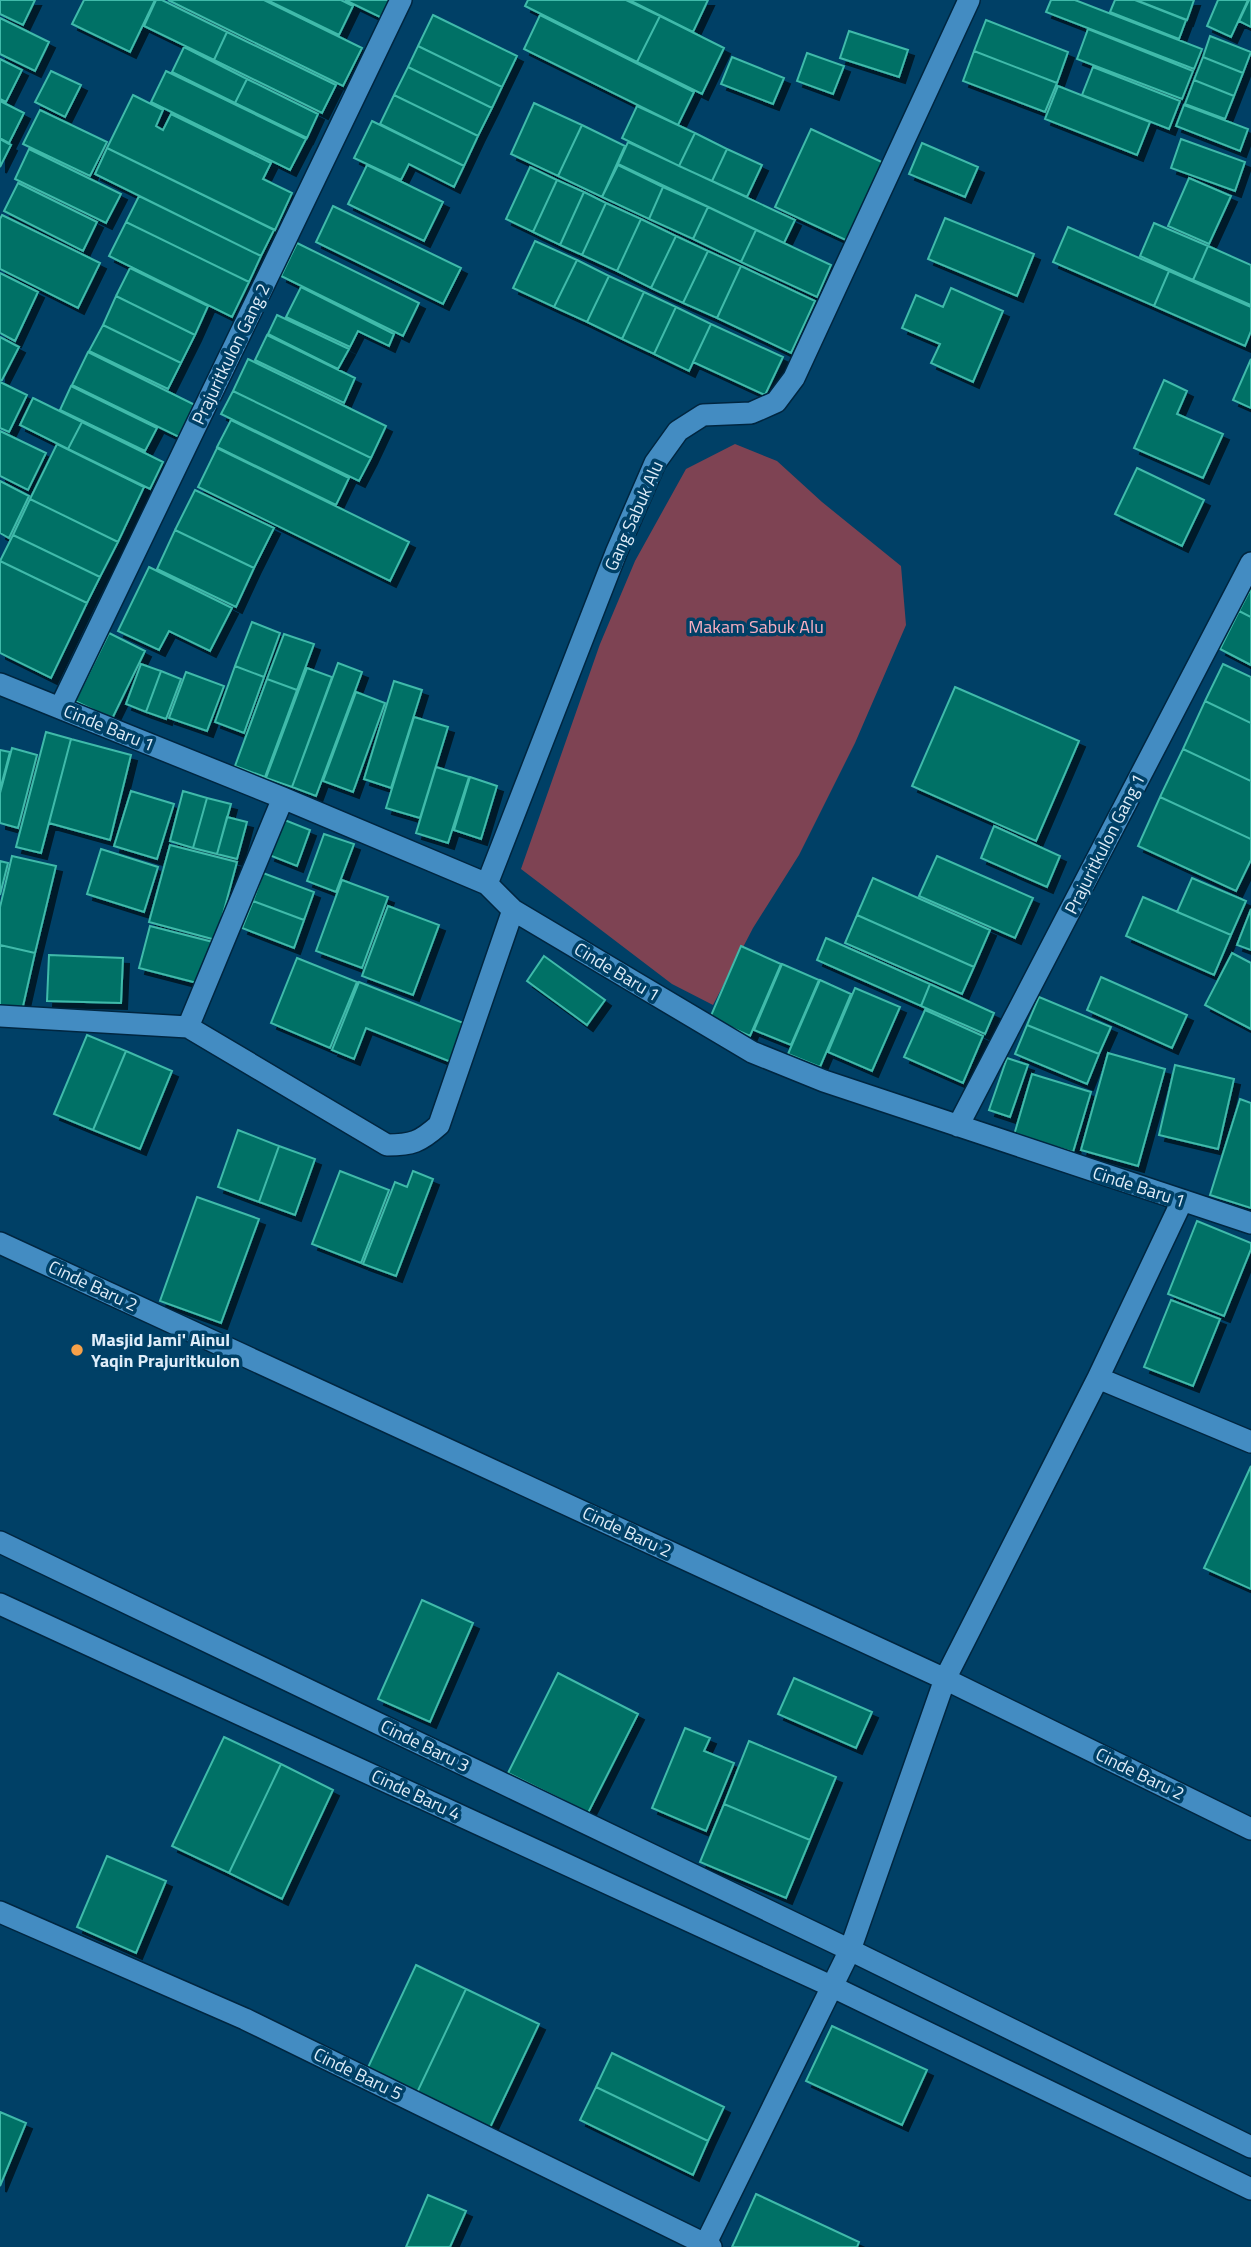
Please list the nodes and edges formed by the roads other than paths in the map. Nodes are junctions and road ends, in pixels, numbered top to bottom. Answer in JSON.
{"nodes":[{"id":1,"x":401,"y":0,"type":"edge"},
{"id":2,"x":969,"y":0,"type":"edge"},
{"id":3,"x":1251,"y":563,"type":"edge"},
{"id":4,"x":0,"y":684,"type":"edge"},
{"id":5,"x":60,"y":708,"type":"junction"},
{"id":6,"x":284,"y":798,"type":"junction"},
{"id":7,"x":487,"y":884,"type":"junction"},
{"id":8,"x":513,"y":910,"type":"junction"},
{"id":9,"x":0,"y":1016,"type":"edge"},
{"id":10,"x":188,"y":1027,"type":"junction"},
{"id":11,"x":958,"y":1126,"type":"junction"},
{"id":12,"x":1182,"y":1201,"type":"junction"},
{"id":13,"x":1251,"y":1223,"type":"edge"},
{"id":14,"x":0,"y":1243,"type":"edge"},
{"id":15,"x":1098,"y":1378,"type":"junction"},
{"id":16,"x":1251,"y":1442,"type":"edge"},
{"id":17,"x":0,"y":1542,"type":"edge"},
{"id":18,"x":0,"y":1604,"type":"edge"},
{"id":19,"x":945,"y":1679,"type":"junction"},
{"id":20,"x":1251,"y":1829,"type":"edge"},
{"id":21,"x":0,"y":1912,"type":"edge"},
{"id":22,"x":850,"y":1950,"type":"junction"},
{"id":23,"x":833,"y":1987,"type":"junction"},
{"id":24,"x":1251,"y":2147,"type":"edge"},
{"id":25,"x":1251,"y":2189,"type":"edge"},
{"id":26,"x":707,"y":2246,"type":"edge"}],
"edges":[{"from":1,"to":5,"type":"street","name":"Prajuritkulon Gang 2"},
{"from":2,"to":7,"type":"street","name":"Gang Sabuk Alu"},
{"from":3,"to":11,"type":"street","name":"Prajuritkulon Gang 1"},
{"from":4,"to":5,"type":"street","name":"Cinde Baru 1"},
{"from":5,"to":6,"type":"street","name":"Cinde Baru 1"},
{"from":6,"to":7,"type":"street","name":"Cinde Baru 1"},
{"from":6,"to":10,"type":"street"},
{"from":7,"to":8,"type":"street","name":"Cinde Baru 1"},
{"from":8,"to":10,"type":"street"},
{"from":8,"to":11,"type":"street","name":"Cinde Baru 1"},
{"from":9,"to":10,"type":"street"},
{"from":11,"to":12,"type":"street","name":"Cinde Baru 1"},
{"from":12,"to":13,"type":"street","name":"Cinde Baru 1"},
{"from":12,"to":15,"type":"street"},
{"from":14,"to":19,"type":"street","name":"Cinde Baru 2"},
{"from":15,"to":16,"type":"street"},
{"from":15,"to":19,"type":"street"},
{"from":17,"to":22,"type":"street","name":"Cinde Baru 3"},
{"from":18,"to":23,"type":"street","name":"Cinde Baru 4"},
{"from":19,"to":20,"type":"street","name":"Cinde Baru 2"},
{"from":19,"to":22,"type":"street"},
{"from":21,"to":26,"type":"street","name":"Cinde Baru 5"},
{"from":22,"to":23,"type":"street"},
{"from":22,"to":24,"type":"street","name":"Cinde Baru 3"},
{"from":23,"to":25,"type":"street","name":"Cinde Baru 4"},
{"from":23,"to":26,"type":"street"}]}
